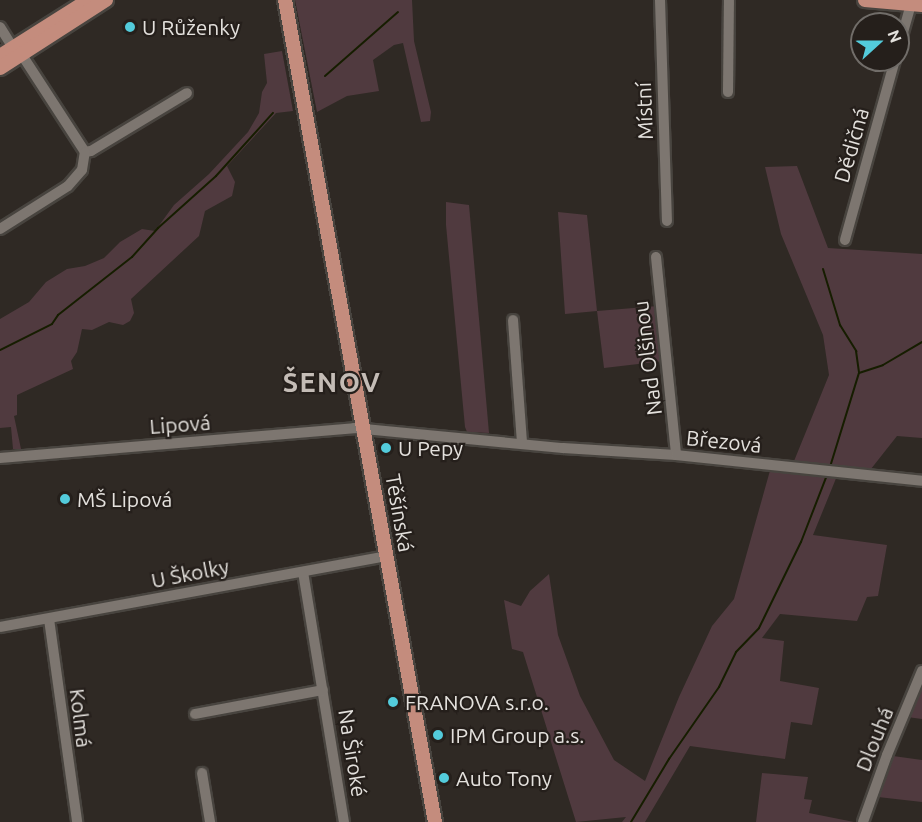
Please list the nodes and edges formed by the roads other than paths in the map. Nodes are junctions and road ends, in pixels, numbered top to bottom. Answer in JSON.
{"nodes":[{"id":1,"x":89,"y":0,"type":"edge"},
{"id":2,"x":106,"y":0,"type":"edge"},
{"id":3,"x":285,"y":0,"type":"edge"},
{"id":4,"x":660,"y":0,"type":"edge"},
{"id":5,"x":729,"y":0,"type":"edge"},
{"id":6,"x":865,"y":0,"type":"edge"},
{"id":7,"x":917,"y":4,"type":"edge"},
{"id":8,"x":910,"y":21,"type":"edge"},
{"id":9,"x":0,"y":27,"type":"edge"},
{"id":10,"x":17,"y":51,"type":"junction"},
{"id":11,"x":0,"y":56,"type":"edge"},
{"id":12,"x":0,"y":68,"type":"edge"},
{"id":13,"x":892,"y":72,"type":"edge"},
{"id":14,"x":728,"y":92,"type":"dead end"},
{"id":15,"x":187,"y":93,"type":"dead end"},
{"id":16,"x":85,"y":152,"type":"junction"},
{"id":17,"x":667,"y":220,"type":"dead end"},
{"id":18,"x":0,"y":229,"type":"edge"},
{"id":19,"x":845,"y":240,"type":"dead end"},
{"id":20,"x":656,"y":257,"type":"dead end"},
{"id":21,"x":513,"y":320,"type":"dead end"},
{"id":22,"x":363,"y":429,"type":"junction"},
{"id":23,"x":522,"y":444,"type":"junction"},
{"id":24,"x":676,"y":455,"type":"junction"},
{"id":25,"x":0,"y":458,"type":"edge"},
{"id":26,"x":922,"y":481,"type":"edge"},
{"id":27,"x":386,"y":556,"type":"junction"},
{"id":28,"x":303,"y":572,"type":"junction"},
{"id":29,"x":49,"y":620,"type":"junction"},
{"id":30,"x":0,"y":627,"type":"edge"},
{"id":31,"x":922,"y":671,"type":"edge"},
{"id":32,"x":323,"y":690,"type":"junction"},
{"id":33,"x":195,"y":714,"type":"dead end"},
{"id":34,"x":202,"y":773,"type":"dead end"},
{"id":35,"x":77,"y":822,"type":"edge"},
{"id":36,"x":210,"y":822,"type":"edge"},
{"id":37,"x":344,"y":822,"type":"edge"},
{"id":38,"x":435,"y":822,"type":"edge"},
{"id":39,"x":863,"y":822,"type":"edge"}],
"edges":[{"from":1,"to":10,"type":"main road"},
{"from":2,"to":10,"type":"main road"},
{"from":3,"to":22,"type":"main road","name":"Těšínská"},
{"from":4,"to":17,"type":"street","name":"Místní"},
{"from":5,"to":14,"type":"street"},
{"from":6,"to":7,"type":"main road"},
{"from":7,"to":8,"type":"street"},
{"from":9,"to":10,"type":"street"},
{"from":10,"to":11,"type":"main road"},
{"from":10,"to":12,"type":"main road"},
{"from":10,"to":16,"type":"street"},
{"from":13,"to":19,"type":"street","name":"Dědičná"},
{"from":15,"to":16,"type":"street"},
{"from":16,"to":18,"type":"street"},
{"from":20,"to":24,"type":"street","name":"Nad Olšinou"},
{"from":21,"to":23,"type":"street"},
{"from":22,"to":23,"type":"street","name":"Březová"},
{"from":22,"to":25,"type":"street","name":"Lipová"},
{"from":22,"to":27,"type":"main road","name":"Těšínská"},
{"from":23,"to":24,"type":"street","name":"Březová"},
{"from":24,"to":26,"type":"street","name":"Březová"},
{"from":27,"to":28,"type":"street","name":"U Školky"},
{"from":27,"to":38,"type":"main road","name":"Těšínská"},
{"from":28,"to":29,"type":"street","name":"U Školky"},
{"from":28,"to":32,"type":"street","name":"Na Široké"},
{"from":29,"to":30,"type":"street","name":"U Školky"},
{"from":29,"to":35,"type":"street","name":"Kolmá"},
{"from":31,"to":39,"type":"street","name":"Dlouhá"},
{"from":32,"to":33,"type":"street","name":"Na Široké"},
{"from":32,"to":37,"type":"street","name":"Na Široké"},
{"from":34,"to":36,"type":"street"}]}
